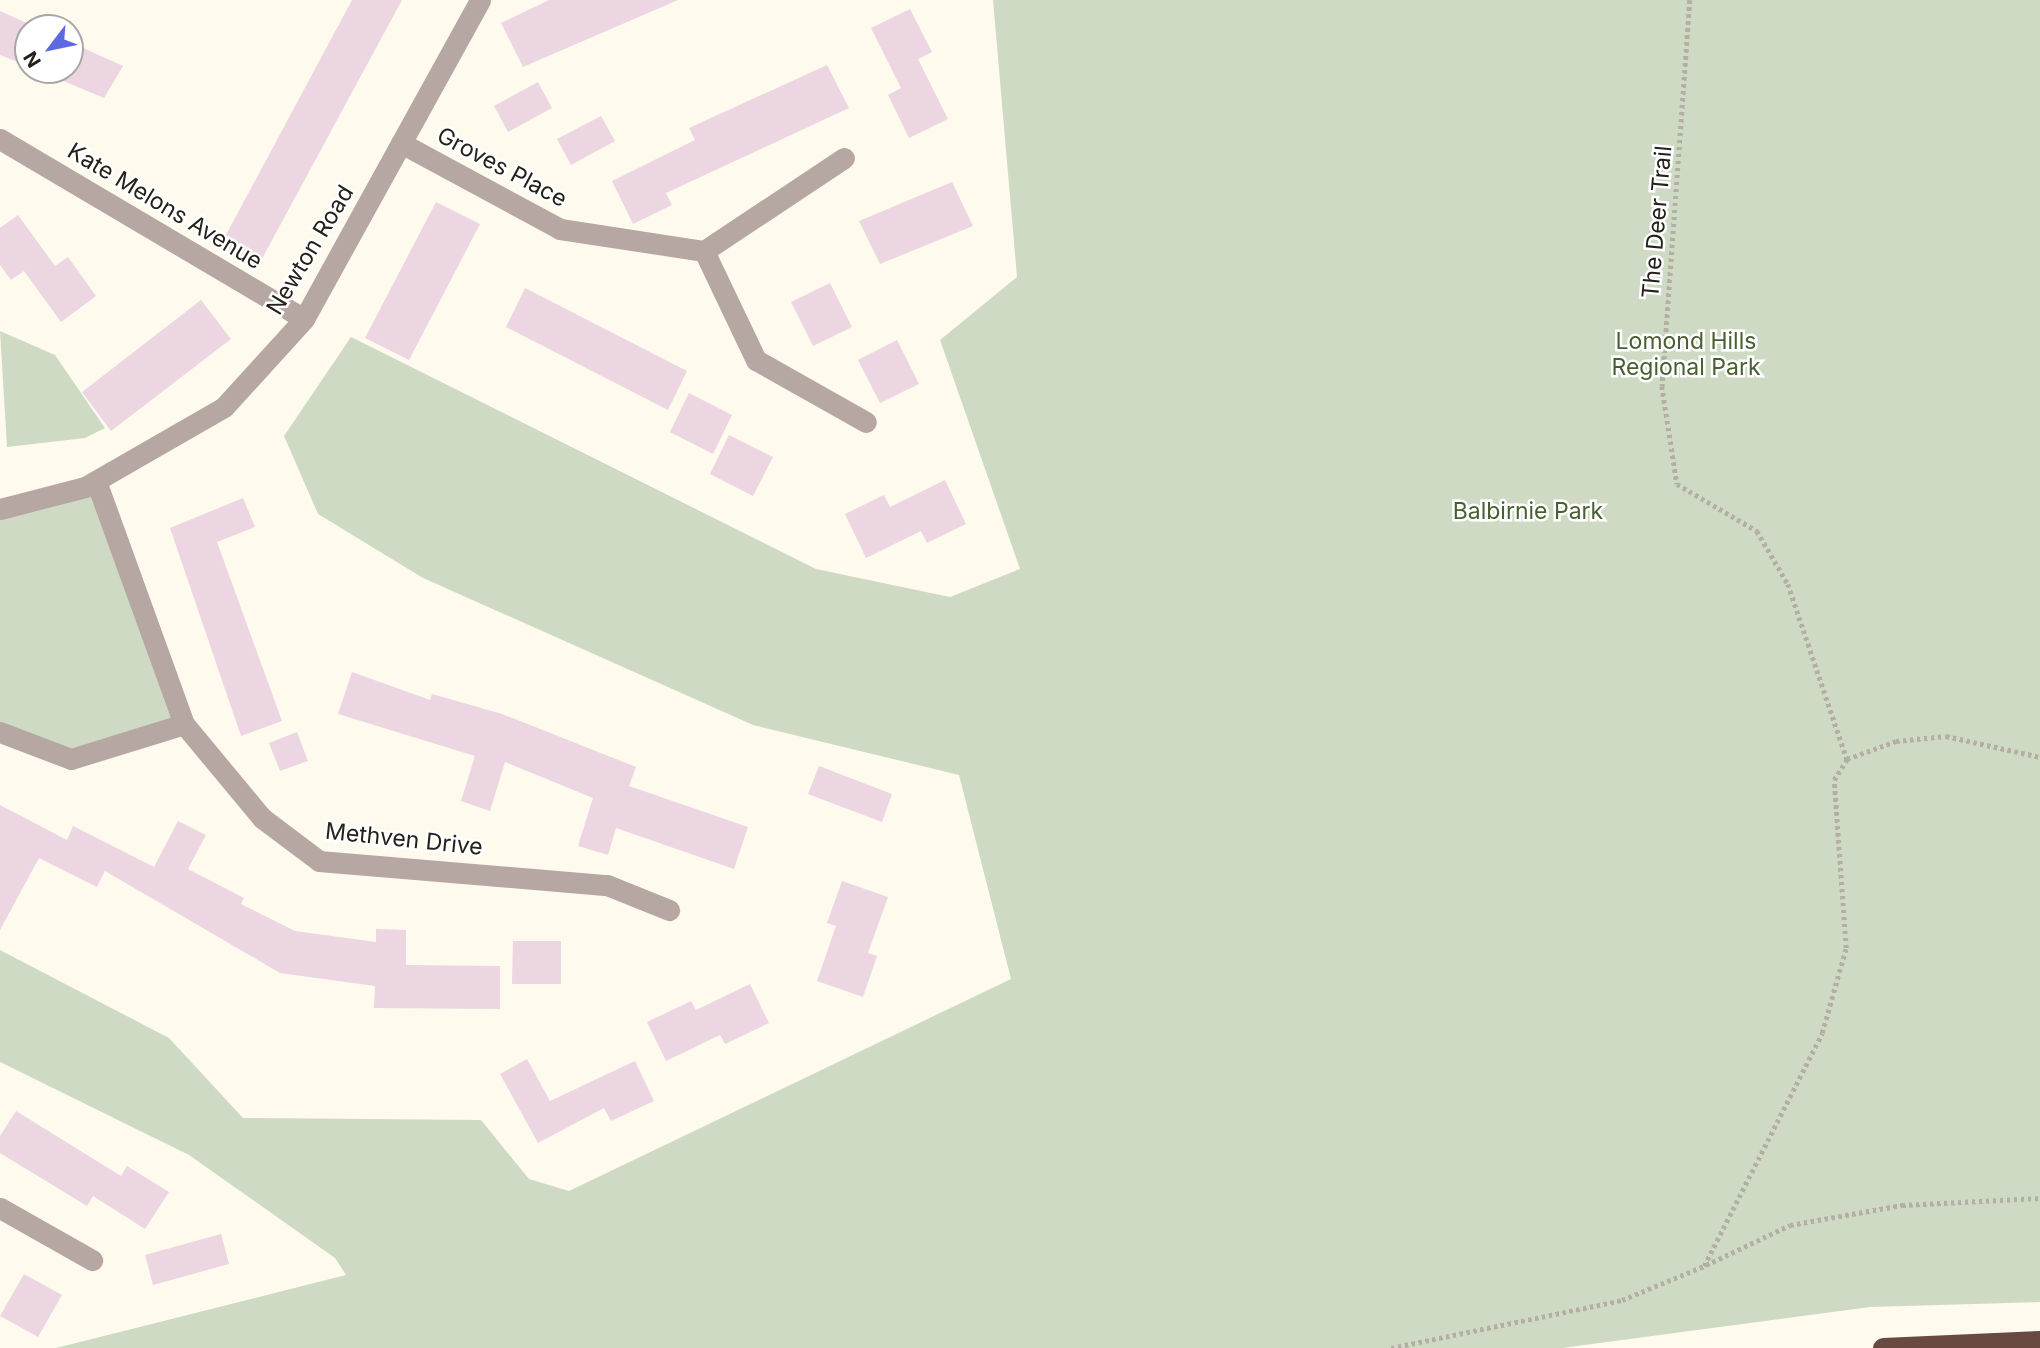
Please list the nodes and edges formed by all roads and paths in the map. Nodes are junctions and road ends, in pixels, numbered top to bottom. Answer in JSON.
{"nodes":[{"id":1,"x":480,"y":0,"type":"edge"},
{"id":2,"x":1690,"y":0,"type":"edge"},
{"id":3,"x":0,"y":139,"type":"edge"},
{"id":4,"x":401,"y":143,"type":"junction"},
{"id":5,"x":844,"y":158,"type":"dead end"},
{"id":6,"x":704,"y":251,"type":"junction"},
{"id":7,"x":304,"y":319,"type":"junction"},
{"id":8,"x":866,"y":422,"type":"dead end"},
{"id":9,"x":96,"y":481,"type":"junction"},
{"id":10,"x":0,"y":509,"type":"edge"},
{"id":11,"x":184,"y":724,"type":"junction"},
{"id":12,"x":7,"y":736,"type":"edge"},
{"id":13,"x":2040,"y":757,"type":"edge"},
{"id":14,"x":1847,"y":759,"type":"junction"},
{"id":15,"x":669,"y":910,"type":"dead end"},
{"id":16,"x":2040,"y":1198,"type":"edge"},
{"id":17,"x":0,"y":1208,"type":"edge"},
{"id":18,"x":92,"y":1260,"type":"dead end"},
{"id":19,"x":1704,"y":1266,"type":"junction"},
{"id":20,"x":2040,"y":1342,"type":"edge"},
{"id":21,"x":1391,"y":1348,"type":"edge"},
{"id":22,"x":1883,"y":1348,"type":"edge"}],
"edges":[{"from":1,"to":4,"type":"street","name":"Newton Road"},
{"from":2,"to":14,"type":"path","name":"The Deer Trail"},
{"from":3,"to":7,"type":"street","name":"Kate Melons Avenue"},
{"from":4,"to":6,"type":"street","name":"Groves Place"},
{"from":4,"to":7,"type":"street","name":"Newton Road"},
{"from":5,"to":6,"type":"street"},
{"from":6,"to":8,"type":"street"},
{"from":7,"to":9,"type":"street","name":"Newton Road"},
{"from":9,"to":10,"type":"street","name":"Newton Road"},
{"from":9,"to":11,"type":"street","name":"Methven Drive"},
{"from":11,"to":12,"type":"street"},
{"from":11,"to":15,"type":"street","name":"Methven Drive"},
{"from":13,"to":14,"type":"path"},
{"from":14,"to":19,"type":"path"},
{"from":16,"to":19,"type":"path"},
{"from":17,"to":18,"type":"street"},
{"from":19,"to":21,"type":"path"},
{"from":20,"to":22,"type":"highway"}]}
